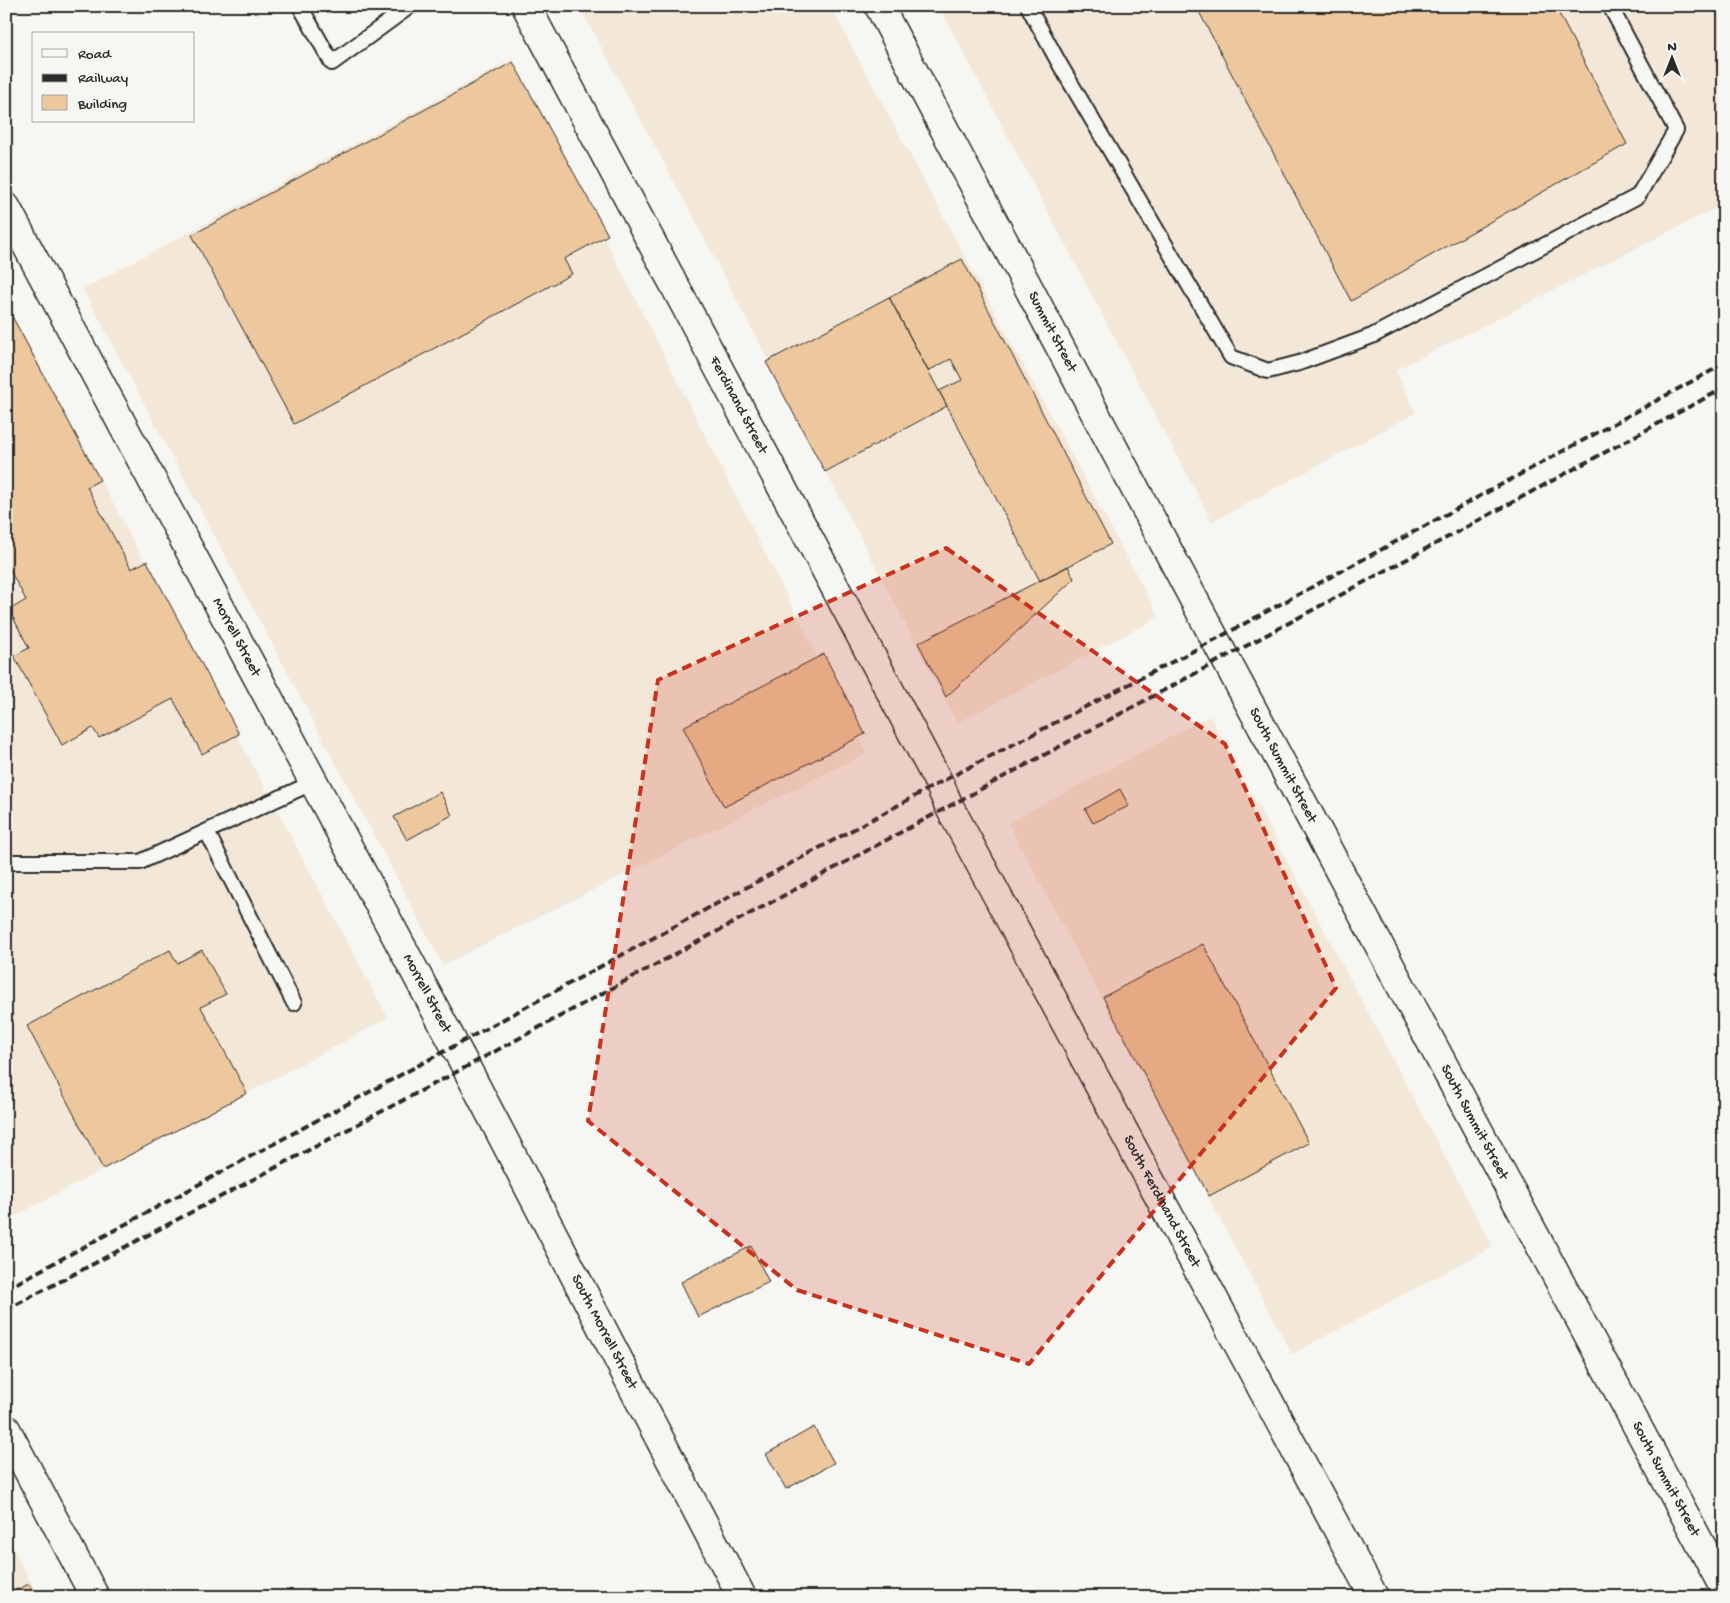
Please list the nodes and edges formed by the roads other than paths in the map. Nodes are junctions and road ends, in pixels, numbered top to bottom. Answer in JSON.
{"nodes":[{"id":1,"x":300,"y":6,"type":"edge"},
{"id":2,"x":410,"y":6,"type":"edge"},
{"id":3,"x":526,"y":6,"type":"edge"},
{"id":4,"x":879,"y":6,"type":"edge"},
{"id":5,"x":1028,"y":6,"type":"edge"},
{"id":6,"x":1610,"y":6,"type":"edge"},
{"id":7,"x":6,"y":207,"type":"edge"},
{"id":8,"x":1225,"y":658,"type":"joint"},
{"id":9,"x":314,"y":782,"type":"junction"},
{"id":10,"x":949,"y":806,"type":"joint"},
{"id":11,"x":207,"y":832,"type":"junction"},
{"id":12,"x":6,"y":862,"type":"edge"},
{"id":13,"x":294,"y":1003,"type":"dead end"},
{"id":14,"x":466,"y":1067,"type":"joint"},
{"id":15,"x":6,"y":1429,"type":"edge"},
{"id":16,"x":1724,"y":1588,"type":"edge"},
{"id":17,"x":95,"y":1597,"type":"edge"},
{"id":18,"x":742,"y":1597,"type":"edge"},
{"id":19,"x":1374,"y":1597,"type":"edge"}],
"edges":[{"from":1,"to":2,"type":"lane"},
{"from":3,"to":10,"type":"street","name":"Ferdinand Street"},
{"from":4,"to":8,"type":"street","name":"Summit Street"},
{"from":5,"to":6,"type":"lane"},
{"from":7,"to":9,"type":"street","name":"Morrell Street"},
{"from":8,"to":16,"type":"street","name":"South Summit Street"},
{"from":9,"to":11,"type":"lane"},
{"from":9,"to":14,"type":"street","name":"Morrell Street"},
{"from":10,"to":19,"type":"street","name":"South Ferdinand Street"},
{"from":11,"to":12,"type":"lane"},
{"from":11,"to":13,"type":"lane"},
{"from":14,"to":18,"type":"street","name":"South Morrell Street"},
{"from":15,"to":17,"type":"street"}]}
